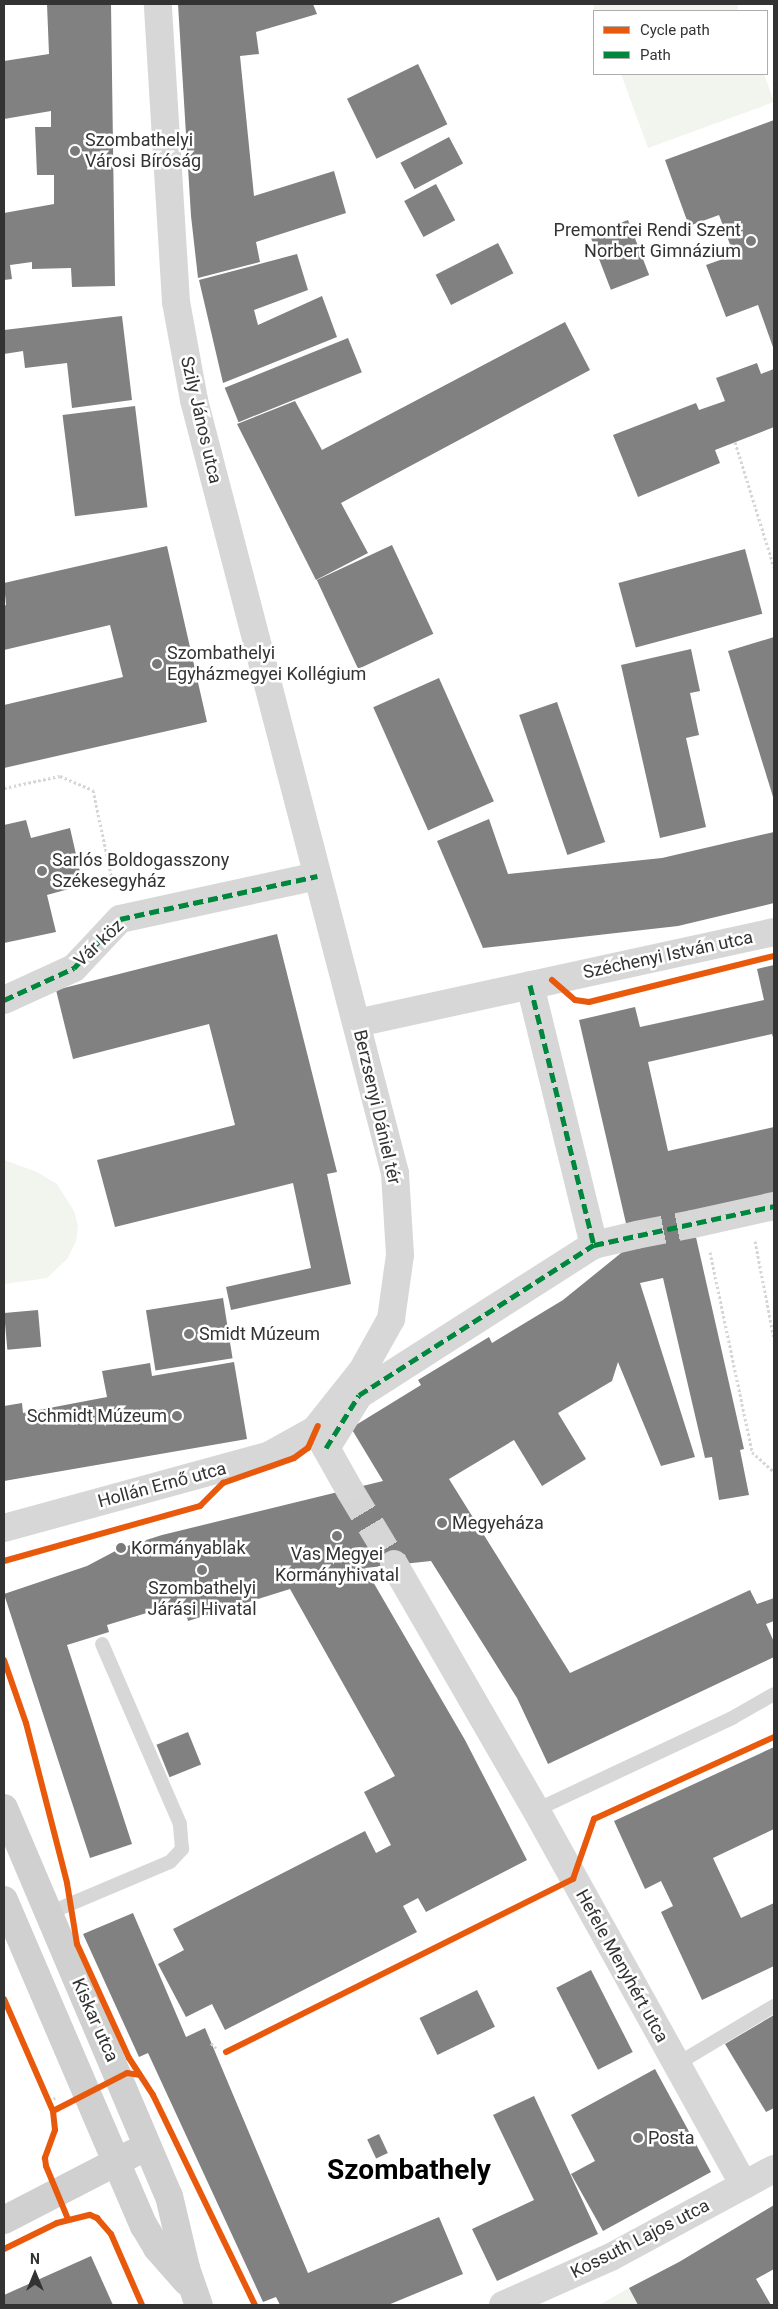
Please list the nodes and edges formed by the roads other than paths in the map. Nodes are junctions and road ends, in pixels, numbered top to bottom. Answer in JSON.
{"nodes":[{"id":1,"x":158,"y":4,"type":"edge"},
{"id":2,"x":306,"y":826,"type":"joint"},
{"id":3,"x":317,"y":876,"type":"junction"},
{"id":4,"x":774,"y":932,"type":"edge"},
{"id":5,"x":530,"y":985,"type":"junction"},
{"id":6,"x":4,"y":1000,"type":"edge"},
{"id":7,"x":357,"y":1023,"type":"junction"},
{"id":8,"x":762,"y":1209,"type":"edge"},
{"id":9,"x":698,"y":1223,"type":"tunnel mouth"},
{"id":10,"x":636,"y":1235,"type":"tunnel mouth"},
{"id":11,"x":594,"y":1245,"type":"junction"},
{"id":12,"x":320,"y":1439,"type":"junction"},
{"id":13,"x":350,"y":1489,"type":"tunnel mouth"},
{"id":14,"x":4,"y":1528,"type":"edge"},
{"id":15,"x":394,"y":1564,"type":"tunnel mouth"},
{"id":16,"x":102,"y":1644,"type":"dead end"},
{"id":17,"x":774,"y":1694,"type":"edge"},
{"id":18,"x":536,"y":1810,"type":"junction"},
{"id":19,"x":5,"y":1812,"type":"edge"},
{"id":20,"x":4,"y":1900,"type":"edge"},
{"id":21,"x":49,"y":1913,"type":"junction"},
{"id":22,"x":774,"y":2006,"type":"edge"},
{"id":23,"x":677,"y":2064,"type":"junction"},
{"id":24,"x":150,"y":2147,"type":"junction"},
{"id":25,"x":117,"y":2160,"type":"junction"},
{"id":26,"x":774,"y":2169,"type":"edge"},
{"id":27,"x":744,"y":2185,"type":"junction"},
{"id":28,"x":4,"y":2220,"type":"edge"},
{"id":29,"x":196,"y":2298,"type":"edge"},
{"id":30,"x":503,"y":2305,"type":"edge"}],
"edges":[{"from":1,"to":2,"type":"street","name":"Szily János utca"},
{"from":2,"to":3,"type":"street","name":"Berzsenyi Dániel tér"},
{"from":3,"to":6,"type":"street","name":"Vár köz"},
{"from":3,"to":7,"type":"street","name":"Berzsenyi Dániel tér"},
{"from":4,"to":5,"type":"street","name":"Széchenyi István utca"},
{"from":5,"to":7,"type":"street","name":"Széchenyi István utca"},
{"from":5,"to":11,"type":"street"},
{"from":7,"to":12,"type":"street","name":"Berzsenyi Dániel tér"},
{"from":8,"to":9,"type":"street"},
{"from":10,"to":11,"type":"street"},
{"from":11,"to":12,"type":"street"},
{"from":12,"to":13,"type":"street"},
{"from":12,"to":14,"type":"street","name":"Hollán Ernő utca"},
{"from":15,"to":18,"type":"street","name":"Hefele Menyhért utca"},
{"from":16,"to":21,"type":"lane"},
{"from":17,"to":18,"type":"lane"},
{"from":18,"to":23,"type":"street","name":"Hefele Menyhért utca"},
{"from":19,"to":21,"type":"street","name":"Kiskar utca"},
{"from":20,"to":25,"type":"street","name":"Kiskar utca"},
{"from":21,"to":24,"type":"street","name":"Kiskar utca"},
{"from":22,"to":23,"type":"lane"},
{"from":23,"to":27,"type":"street","name":"Hefele Menyhért utca"},
{"from":24,"to":25,"type":"street"},
{"from":24,"to":29,"type":"street","name":"Kiskar utca"},
{"from":25,"to":28,"type":"street"},
{"from":25,"to":29,"type":"street","name":"Kiskar utca"},
{"from":26,"to":27,"type":"street","name":"Kossuth Lajos utca"},
{"from":27,"to":30,"type":"street","name":"Kossuth Lajos utca"}]}
